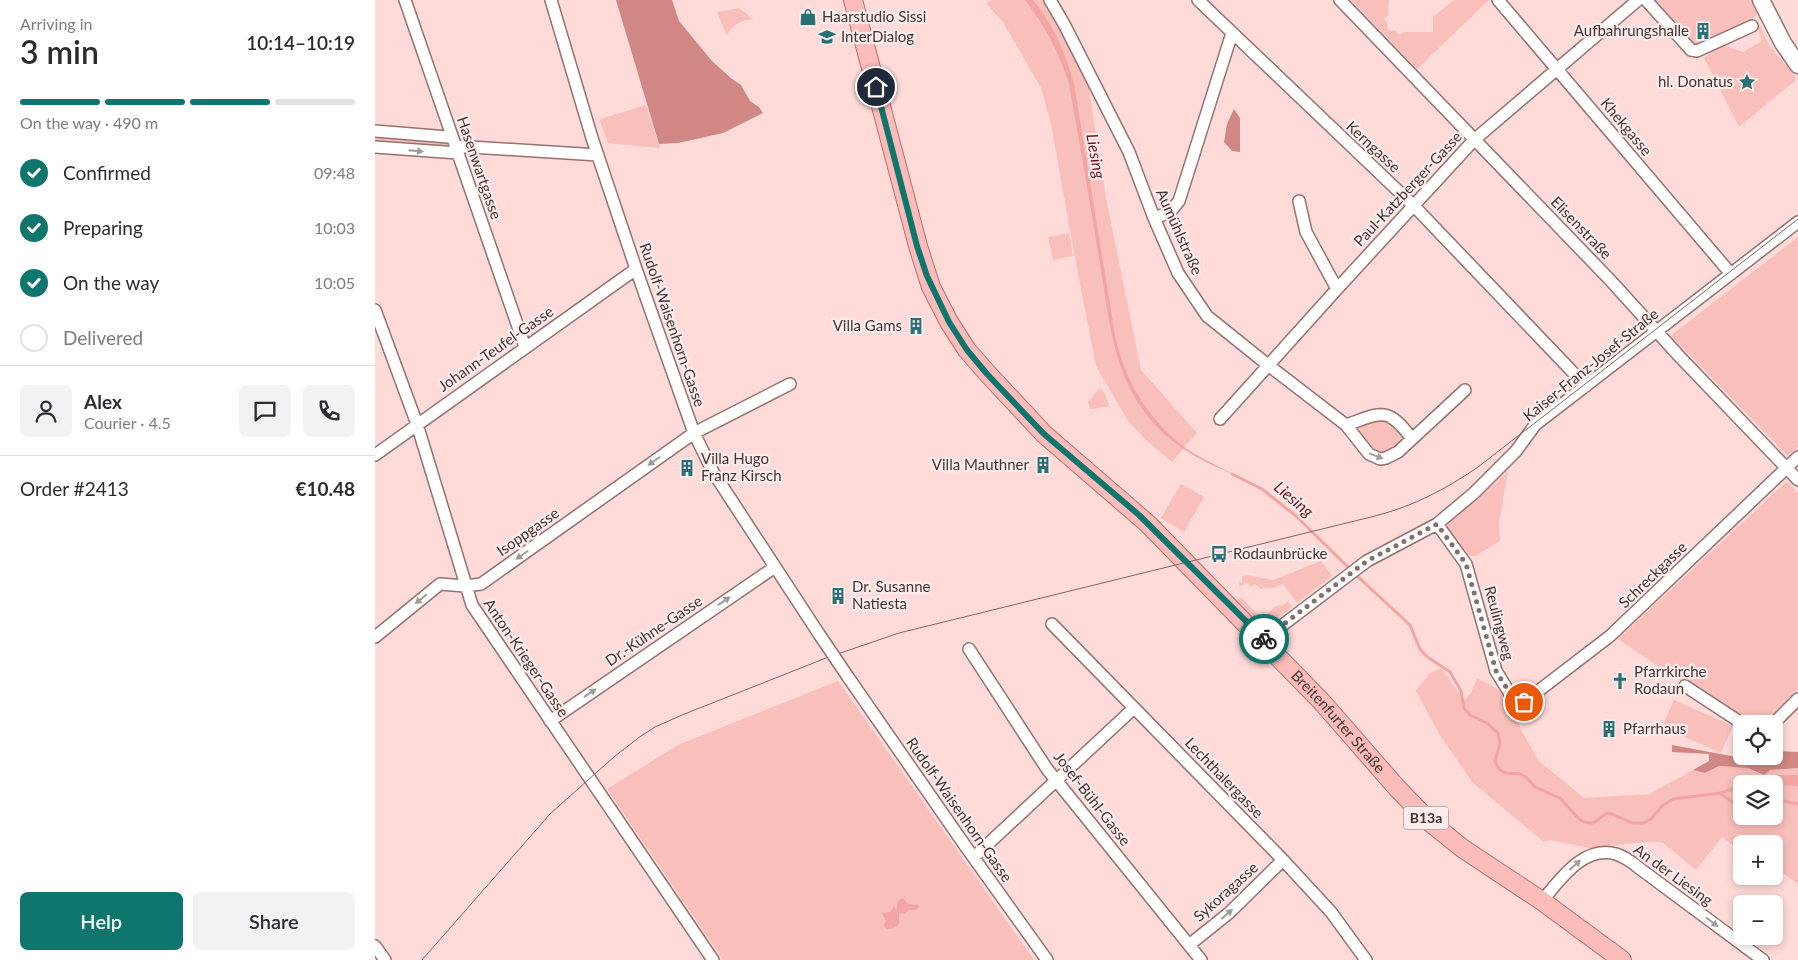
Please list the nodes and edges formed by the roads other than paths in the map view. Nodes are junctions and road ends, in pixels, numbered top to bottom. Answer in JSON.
{"nodes":[{"id":1,"x":405,"y":0,"type":"edge"},
{"id":2,"x":551,"y":0,"type":"edge"},
{"id":3,"x":1051,"y":0,"type":"edge"},
{"id":4,"x":1198,"y":0,"type":"edge"},
{"id":5,"x":1340,"y":0,"type":"edge"},
{"id":6,"x":1498,"y":0,"type":"edge"},
{"id":7,"x":1638,"y":0,"type":"edge"},
{"id":8,"x":1646,"y":0,"type":"edge"},
{"id":9,"x":1761,"y":0,"type":"edge"},
{"id":10,"x":853,"y":4,"type":"edge"},
{"id":11,"x":1752,"y":26,"type":"dead end"},
{"id":12,"x":1231,"y":34,"type":"junction"},
{"id":13,"x":1798,"y":65,"type":"edge"},
{"id":14,"x":1557,"y":69,"type":"junction"},
{"id":15,"x":375,"y":132,"type":"edge"},
{"id":16,"x":1474,"y":140,"type":"junction"},
{"id":17,"x":455,"y":145,"type":"junction"},
{"id":18,"x":375,"y":147,"type":"edge"},
{"id":19,"x":599,"y":155,"type":"junction"},
{"id":20,"x":1299,"y":201,"type":"dead end"},
{"id":21,"x":1413,"y":206,"type":"junction"},
{"id":22,"x":1154,"y":218,"type":"junction"},
{"id":23,"x":1798,"y":222,"type":"edge"},
{"id":24,"x":636,"y":269,"type":"junction"},
{"id":25,"x":1731,"y":274,"type":"junction"},
{"id":26,"x":1337,"y":289,"type":"junction"},
{"id":27,"x":376,"y":315,"type":"edge"},
{"id":28,"x":1657,"y":331,"type":"junction"},
{"id":29,"x":525,"y":347,"type":"junction"},
{"id":30,"x":1268,"y":366,"type":"junction"},
{"id":31,"x":790,"y":384,"type":"dead end"},
{"id":32,"x":1586,"y":386,"type":"junction"},
{"id":33,"x":1465,"y":390,"type":"dead end"},
{"id":34,"x":1220,"y":419,"type":"dead end"},
{"id":35,"x":417,"y":424,"type":"junction"},
{"id":36,"x":1346,"y":425,"type":"junction"},
{"id":37,"x":694,"y":433,"type":"junction"},
{"id":38,"x":1412,"y":439,"type":"junction"},
{"id":39,"x":375,"y":455,"type":"edge"},
{"id":40,"x":1798,"y":457,"type":"edge"},
{"id":41,"x":1787,"y":468,"type":"junction"},
{"id":42,"x":1798,"y":480,"type":"edge"},
{"id":43,"x":1437,"y":524,"type":"junction"},
{"id":44,"x":775,"y":567,"type":"junction"},
{"id":45,"x":465,"y":586,"type":"junction"},
{"id":46,"x":1052,"y":624,"type":"dead end"},
{"id":47,"x":375,"y":636,"type":"edge"},
{"id":48,"x":1263,"y":640,"type":"junction"},
{"id":49,"x":969,"y":649,"type":"dead end"},
{"id":50,"x":1685,"y":686,"type":"dead end"},
{"id":51,"x":1798,"y":699,"type":"edge"},
{"id":52,"x":1519,"y":703,"type":"joint"},
{"id":53,"x":1134,"y":708,"type":"junction"},
{"id":54,"x":1782,"y":715,"type":"edge"},
{"id":55,"x":1733,"y":717,"type":"edge"},
{"id":56,"x":550,"y":720,"type":"junction"},
{"id":57,"x":1057,"y":780,"type":"junction"},
{"id":58,"x":973,"y":857,"type":"junction"},
{"id":59,"x":1283,"y":860,"type":"junction"},
{"id":60,"x":1542,"y":901,"type":"junction"},
{"id":61,"x":1189,"y":945,"type":"junction"},
{"id":62,"x":375,"y":946,"type":"edge"},
{"id":63,"x":385,"y":960,"type":"edge"},
{"id":64,"x":713,"y":960,"type":"edge"},
{"id":65,"x":1047,"y":960,"type":"edge"},
{"id":66,"x":1201,"y":960,"type":"edge"},
{"id":67,"x":1366,"y":960,"type":"edge"},
{"id":68,"x":1622,"y":960,"type":"edge"},
{"id":69,"x":1763,"y":960,"type":"edge"}],
"edges":[{"from":1,"to":17,"type":"street","name":"Hasenwartgasse"},
{"from":2,"to":19,"type":"street","name":"Rudolf-Waisenhorn-Gasse"},
{"from":3,"to":22,"type":"street","name":"Aumühlstraße"},
{"from":4,"to":12,"type":"street","name":"Kerngasse"},
{"from":5,"to":16,"type":"street","name":"Elisenstraße"},
{"from":6,"to":14,"type":"street","name":"Khekgasse"},
{"from":7,"to":14,"type":"street","name":"Paul-Katzberger-Gasse"},
{"from":8,"to":11,"type":"street"},
{"from":9,"to":13,"type":"main road"},
{"from":10,"to":48,"type":"main road","name":"Breitenfurter Straße","number":"B13a"},
{"from":12,"to":21,"type":"street","name":"Kerngasse"},
{"from":12,"to":22,"type":"street"},
{"from":14,"to":16,"type":"street","name":"Paul-Katzberger-Gasse"},
{"from":14,"to":25,"type":"street","name":"Khekgasse"},
{"from":15,"to":17,"type":"street"},
{"from":16,"to":21,"type":"street","name":"Paul-Katzberger-Gasse"},
{"from":16,"to":28,"type":"street","name":"Elisenstraße"},
{"from":18,"to":17,"type":"street","one_way":true},
{"from":17,"to":19,"type":"street"},
{"from":17,"to":29,"type":"street","name":"Hasenwartgasse"},
{"from":19,"to":24,"type":"street","name":"Rudolf-Waisenhorn-Gasse"},
{"from":20,"to":26,"type":"street"},
{"from":21,"to":26,"type":"street","name":"Paul-Katzberger-Gasse"},
{"from":21,"to":32,"type":"street","name":"Kerngasse"},
{"from":22,"to":30,"type":"street","name":"Aumühlstraße"},
{"from":23,"to":25,"type":"street","name":"Kaiser-Franz-Josef-Straße"},
{"from":24,"to":29,"type":"street","name":"Johann-Teufel-Gasse"},
{"from":24,"to":37,"type":"street","name":"Rudolf-Waisenhorn-Gasse"},
{"from":25,"to":28,"type":"street","name":"Kaiser-Franz-Josef-Straße"},
{"from":26,"to":30,"type":"street","name":"Paul-Katzberger-Gasse"},
{"from":27,"to":35,"type":"street","name":"Anton-Krieger-Gasse"},
{"from":28,"to":32,"type":"street","name":"Kaiser-Franz-Josef-Straße"},
{"from":28,"to":41,"type":"street","name":"Elisenstraße"},
{"from":29,"to":35,"type":"street","name":"Johann-Teufel-Gasse"},
{"from":30,"to":34,"type":"street","name":"Paul-Katzberger-Gasse"},
{"from":30,"to":36,"type":"street","name":"Aumühlstraße"},
{"from":31,"to":37,"type":"street","name":"Isoppgasse"},
{"from":32,"to":43,"type":"street","name":"Kaiser-Franz-Josef-Straße"},
{"from":33,"to":38,"type":"street","name":"Aumühlstraße"},
{"from":35,"to":39,"type":"street","name":"Johann-Teufel-Gasse"},
{"from":35,"to":45,"type":"street","name":"Anton-Krieger-Gasse"},
{"from":36,"to":38,"type":"street"},
{"from":36,"to":38,"type":"street","name":"Aumühlstraße","one_way":true},
{"from":37,"to":44,"type":"street","name":"Rudolf-Waisenhorn-Gasse"},
{"from":37,"to":45,"type":"street","name":"Isoppgasse","one_way":true},
{"from":40,"to":41,"type":"street","name":"Schreckgasse"},
{"from":41,"to":42,"type":"street","name":"Elisenstraße"},
{"from":41,"to":52,"type":"street","name":"Schreckgasse"},
{"from":43,"to":48,"type":"street","name":"Kaiser-Franz-Josef-Straße"},
{"from":43,"to":52,"type":"street","name":"Reulingweg"},
{"from":56,"to":44,"type":"street","name":"Dr.-Kühne-Gasse","one_way":true},
{"from":44,"to":58,"type":"street","name":"Rudolf-Waisenhorn-Gasse","bridge":true},
{"from":45,"to":47,"type":"street","name":"Isoppgasse","one_way":true},
{"from":45,"to":56,"type":"street","name":"Anton-Krieger-Gasse"},
{"from":46,"to":53,"type":"street","name":"Lechthalergasse"},
{"from":48,"to":60,"type":"main road","name":"Breitenfurter Straße","number":"B13a"},
{"from":49,"to":57,"type":"street","name":"Josef-Bühl-Gasse"},
{"from":50,"to":55,"type":"street"},
{"from":51,"to":54,"type":"street"},
{"from":53,"to":57,"type":"street"},
{"from":53,"to":59,"type":"street","name":"Lechthalergasse"},
{"from":56,"to":64,"type":"street","name":"Anton-Krieger-Gasse"},
{"from":57,"to":58,"type":"street"},
{"from":57,"to":61,"type":"street","name":"Josef-Bühl-Gasse"},
{"from":58,"to":65,"type":"street","name":"Rudolf-Waisenhorn-Gasse"},
{"from":61,"to":59,"type":"street","name":"Sykoragasse","one_way":true},
{"from":59,"to":67,"type":"street","name":"Lechthalergasse"},
{"from":60,"to":68,"type":"main road","name":"Breitenfurter Straße","number":"B13a"},
{"from":60,"to":69,"type":"street","name":"An der Liesing","one_way":true},
{"from":61,"to":66,"type":"street","name":"Josef-Bühl-Gasse"},
{"from":62,"to":63,"type":"street"}]}
